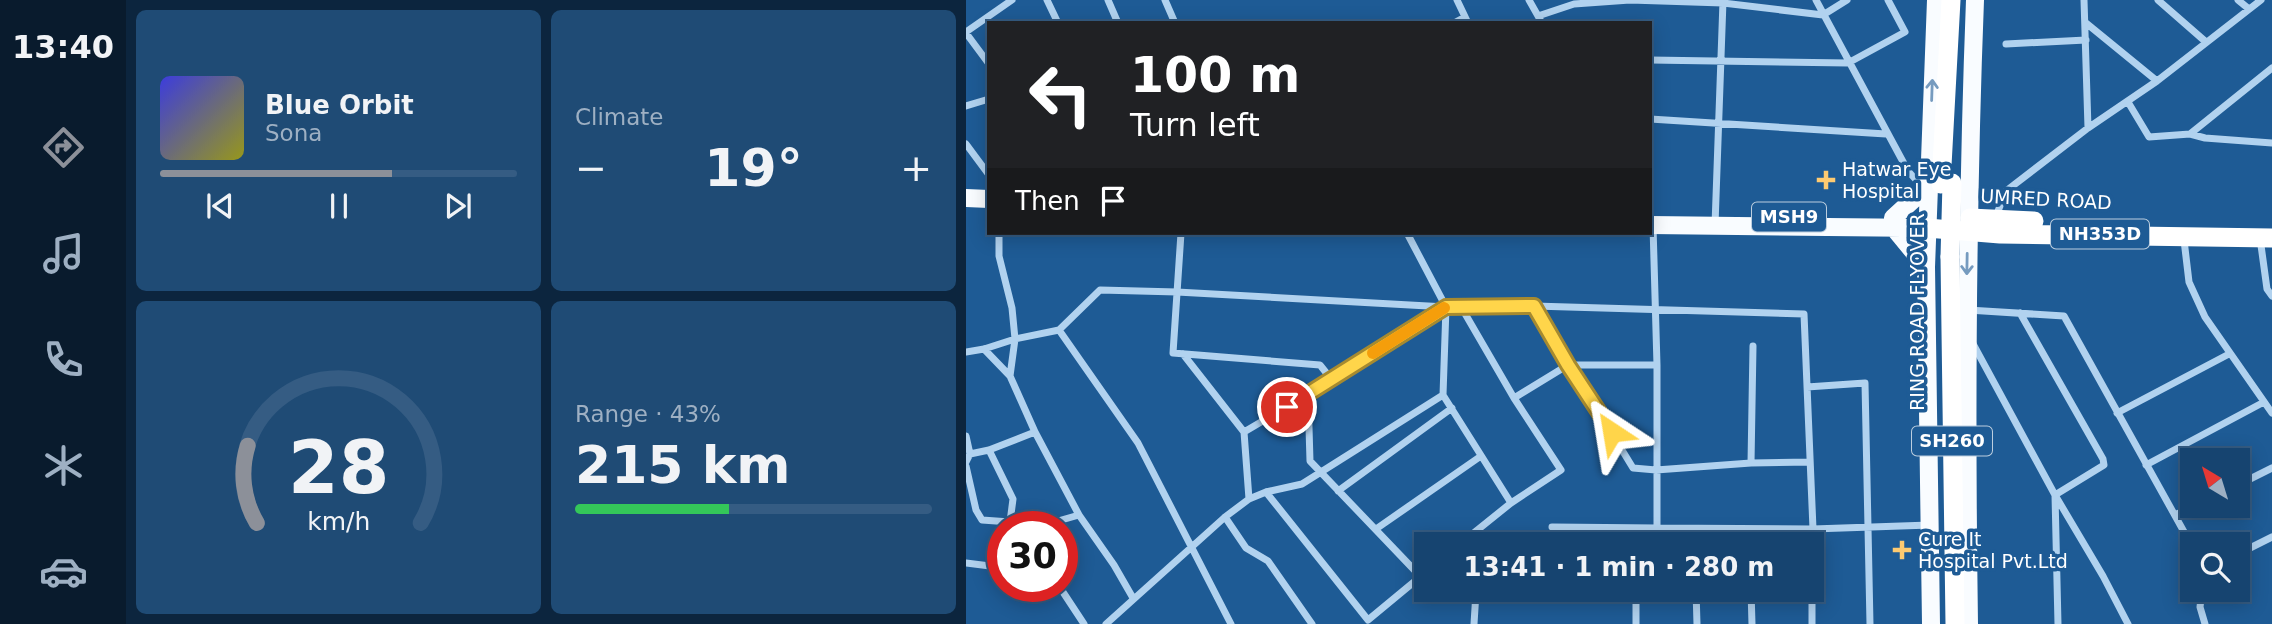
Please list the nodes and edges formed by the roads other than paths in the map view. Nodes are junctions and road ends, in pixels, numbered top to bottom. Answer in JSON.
{"nodes":[{"id":1,"x":1012,"y":0,"type":"edge"},
{"id":2,"x":1048,"y":0,"type":"edge"},
{"id":3,"x":1108,"y":0,"type":"edge"},
{"id":4,"x":1166,"y":0,"type":"edge"},
{"id":5,"x":1457,"y":0,"type":"edge"},
{"id":6,"x":1529,"y":0,"type":"edge"},
{"id":7,"x":1816,"y":0,"type":"edge"},
{"id":8,"x":1847,"y":0,"type":"edge"},
{"id":9,"x":1888,"y":0,"type":"edge"},
{"id":10,"x":1936,"y":0,"type":"edge"},
{"id":11,"x":1951,"y":0,"type":"edge"},
{"id":12,"x":1962,"y":0,"type":"edge"},
{"id":13,"x":1975,"y":0,"type":"edge"},
{"id":14,"x":2084,"y":0,"type":"edge"},
{"id":15,"x":2158,"y":0,"type":"edge"},
{"id":16,"x":2238,"y":0,"type":"edge"},
{"id":17,"x":2261,"y":0,"type":"edge"},
{"id":18,"x":1723,"y":2,"type":"edge"},
{"id":19,"x":2249,"y":9,"type":"junction"},
{"id":20,"x":1824,"y":15,"type":"junction"},
{"id":21,"x":993,"y":19,"type":"edge"},
{"id":22,"x":1466,"y":20,"type":"edge"},
{"id":23,"x":1540,"y":20,"type":"edge"},
{"id":24,"x":1057,"y":21,"type":"edge"},
{"id":25,"x":1117,"y":21,"type":"edge"},
{"id":26,"x":1174,"y":21,"type":"edge"},
{"id":27,"x":987,"y":22,"type":"edge"},
{"id":28,"x":2086,"y":23,"type":"junction"},
{"id":29,"x":966,"y":32,"type":"edge"},
{"id":30,"x":2086,"y":40,"type":"junction"},
{"id":31,"x":2206,"y":42,"type":"junction"},
{"id":32,"x":2006,"y":44,"type":"dead end"},
{"id":33,"x":1652,"y":60,"type":"edge"},
{"id":34,"x":987,"y":61,"type":"edge"},
{"id":35,"x":1721,"y":62,"type":"junction"},
{"id":36,"x":1848,"y":63,"type":"junction"},
{"id":37,"x":2272,"y":68,"type":"edge"},
{"id":38,"x":2157,"y":81,"type":"junction"},
{"id":39,"x":987,"y":100,"type":"edge"},
{"id":40,"x":2128,"y":102,"type":"junction"},
{"id":41,"x":966,"y":106,"type":"edge"},
{"id":42,"x":1652,"y":119,"type":"edge"},
{"id":43,"x":1718,"y":124,"type":"junction"},
{"id":44,"x":2088,"y":128,"type":"junction"},
{"id":45,"x":1886,"y":134,"type":"junction"},
{"id":46,"x":2190,"y":134,"type":"junction"},
{"id":47,"x":2272,"y":143,"type":"edge"},
{"id":48,"x":966,"y":144,"type":"edge"},
{"id":49,"x":987,"y":172,"type":"edge"},
{"id":50,"x":1944,"y":186,"type":"junction"},
{"id":51,"x":966,"y":187,"type":"edge"},
{"id":52,"x":987,"y":188,"type":"edge"},
{"id":53,"x":966,"y":198,"type":"edge"},
{"id":54,"x":987,"y":199,"type":"edge"},
{"id":55,"x":1994,"y":219,"type":"junction"},
{"id":56,"x":1715,"y":221,"type":"junction"},
{"id":57,"x":1652,"y":222,"type":"edge"},
{"id":58,"x":1893,"y":223,"type":"junction"},
{"id":59,"x":1927,"y":223,"type":"junction"},
{"id":60,"x":1968,"y":224,"type":"junction"},
{"id":61,"x":2184,"y":233,"type":"junction"},
{"id":62,"x":999,"y":235,"type":"edge"},
{"id":63,"x":1181,"y":235,"type":"edge"},
{"id":64,"x":1408,"y":235,"type":"edge"},
{"id":65,"x":1652,"y":235,"type":"edge"},
{"id":66,"x":2268,"y":235,"type":"edge"},
{"id":67,"x":1938,"y":261,"type":"junction"},
{"id":68,"x":1177,"y":292,"type":"junction"},
{"id":69,"x":2272,"y":296,"type":"edge"},
{"id":70,"x":1460,"y":305,"type":"junction"},
{"id":71,"x":1534,"y":306,"type":"junction"},
{"id":72,"x":1446,"y":307,"type":"junction"},
{"id":73,"x":1656,"y":309,"type":"junction"},
{"id":74,"x":1967,"y":310,"type":"junction"},
{"id":75,"x":2020,"y":313,"type":"junction"},
{"id":76,"x":1059,"y":330,"type":"junction"},
{"id":77,"x":1966,"y":332,"type":"junction"},
{"id":78,"x":1015,"y":339,"type":"junction"},
{"id":79,"x":1753,"y":346,"type":"dead end"},
{"id":80,"x":984,"y":349,"type":"junction"},
{"id":81,"x":966,"y":352,"type":"edge"},
{"id":82,"x":1183,"y":354,"type":"junction"},
{"id":83,"x":2229,"y":354,"type":"junction"},
{"id":84,"x":1568,"y":365,"type":"junction"},
{"id":85,"x":1657,"y":365,"type":"junction"},
{"id":86,"x":1010,"y":376,"type":"junction"},
{"id":87,"x":1332,"y":380,"type":"junction"},
{"id":88,"x":1807,"y":387,"type":"junction"},
{"id":89,"x":1308,"y":394,"type":"junction"},
{"id":90,"x":1443,"y":395,"type":"junction"},
{"id":91,"x":1514,"y":398,"type":"junction"},
{"id":92,"x":2264,"y":402,"type":"junction"},
{"id":93,"x":1452,"y":408,"type":"junction"},
{"id":94,"x":2118,"y":413,"type":"junction"},
{"id":95,"x":2272,"y":413,"type":"edge"},
{"id":96,"x":1035,"y":432,"type":"junction"},
{"id":97,"x":1244,"y":432,"type":"junction"},
{"id":98,"x":966,"y":436,"type":"edge"},
{"id":99,"x":989,"y":450,"type":"junction"},
{"id":100,"x":970,"y":454,"type":"junction"},
{"id":101,"x":1481,"y":456,"type":"junction"},
{"id":102,"x":1810,"y":462,"type":"junction"},
{"id":103,"x":1751,"y":463,"type":"junction"},
{"id":104,"x":966,"y":464,"type":"edge"},
{"id":105,"x":2146,"y":465,"type":"junction"},
{"id":106,"x":2272,"y":468,"type":"edge"},
{"id":107,"x":1656,"y":470,"type":"junction"},
{"id":108,"x":1319,"y":473,"type":"junction"},
{"id":109,"x":2250,"y":479,"type":"edge"},
{"id":110,"x":1338,"y":491,"type":"junction"},
{"id":111,"x":1266,"y":492,"type":"junction"},
{"id":112,"x":2055,"y":495,"type":"junction"},
{"id":113,"x":1249,"y":499,"type":"junction"},
{"id":114,"x":1511,"y":503,"type":"junction"},
{"id":115,"x":1012,"y":511,"type":"edge"},
{"id":116,"x":2180,"y":513,"type":"edge"},
{"id":117,"x":1079,"y":515,"type":"joint"},
{"id":118,"x":2175,"y":515,"type":"junction"},
{"id":119,"x":1225,"y":517,"type":"junction"},
{"id":120,"x":987,"y":521,"type":"edge"},
{"id":121,"x":1930,"y":525,"type":"junction"},
{"id":122,"x":1552,"y":527,"type":"dead end"},
{"id":123,"x":1657,"y":527,"type":"junction"},
{"id":124,"x":1870,"y":527,"type":"junction"},
{"id":125,"x":1376,"y":529,"type":"junction"},
{"id":126,"x":1813,"y":529,"type":"junction"},
{"id":127,"x":1475,"y":532,"type":"edge"},
{"id":128,"x":1657,"y":532,"type":"edge"},
{"id":129,"x":1813,"y":532,"type":"edge"},
{"id":130,"x":2184,"y":532,"type":"edge"},
{"id":131,"x":2272,"y":537,"type":"edge"},
{"id":132,"x":1192,"y":546,"type":"junction"},
{"id":133,"x":2250,"y":548,"type":"edge"},
{"id":134,"x":966,"y":563,"type":"edge"},
{"id":135,"x":1414,"y":565,"type":"edge"},
{"id":136,"x":987,"y":566,"type":"edge"},
{"id":137,"x":1414,"y":582,"type":"edge"},
{"id":138,"x":1133,"y":598,"type":"junction"},
{"id":139,"x":1070,"y":602,"type":"edge"},
{"id":140,"x":1475,"y":602,"type":"edge"},
{"id":141,"x":1636,"y":602,"type":"edge"},
{"id":142,"x":1696,"y":602,"type":"edge"},
{"id":143,"x":1751,"y":602,"type":"edge"},
{"id":144,"x":1811,"y":602,"type":"edge"},
{"id":145,"x":2201,"y":602,"type":"edge"},
{"id":146,"x":1369,"y":622,"type":"edge"},
{"id":147,"x":1084,"y":624,"type":"edge"},
{"id":148,"x":1106,"y":624,"type":"edge"},
{"id":149,"x":1231,"y":624,"type":"edge"},
{"id":150,"x":1312,"y":624,"type":"edge"},
{"id":151,"x":1474,"y":624,"type":"edge"},
{"id":152,"x":1636,"y":624,"type":"edge"},
{"id":153,"x":1697,"y":624,"type":"edge"},
{"id":154,"x":1752,"y":624,"type":"edge"},
{"id":155,"x":1812,"y":624,"type":"edge"},
{"id":156,"x":1870,"y":624,"type":"edge"},
{"id":157,"x":1931,"y":624,"type":"edge"},
{"id":158,"x":1941,"y":624,"type":"edge"},
{"id":159,"x":1955,"y":624,"type":"edge"},
{"id":160,"x":1969,"y":624,"type":"edge"},
{"id":161,"x":2059,"y":624,"type":"edge"},
{"id":162,"x":2128,"y":624,"type":"edge"},
{"id":163,"x":2205,"y":624,"type":"edge"}],
"edges":[{"from":1,"to":21,"type":"street"},
{"from":2,"to":24,"type":"street"},
{"from":3,"to":25,"type":"street"},
{"from":4,"to":26,"type":"street"},
{"from":5,"to":22,"type":"street"},
{"from":6,"to":23,"type":"street"},
{"from":7,"to":20,"type":"street"},
{"from":8,"to":20,"type":"street"},
{"from":9,"to":36,"type":"street"},
{"from":50,"to":10,"type":"main road","one_way":true},
{"from":11,"to":50,"type":"highway","name":"RING ROAD FLYOVER","number":"SH260"},
{"from":12,"to":50,"type":"highway","name":"RING ROAD FLYOVER","number":"SH260"},
{"from":13,"to":50,"type":"main road"},
{"from":14,"to":28,"type":"street"},
{"from":15,"to":31,"type":"street"},
{"from":16,"to":19,"type":"street"},
{"from":17,"to":19,"type":"street"},
{"from":18,"to":20,"type":"street"},
{"from":18,"to":23,"type":"street"},
{"from":18,"to":35,"type":"street"},
{"from":19,"to":31,"type":"street"},
{"from":20,"to":36,"type":"street"},
{"from":27,"to":29,"type":"street"},
{"from":28,"to":30,"type":"street"},
{"from":28,"to":38,"type":"street"},
{"from":29,"to":34,"type":"street"},
{"from":30,"to":32,"type":"street"},
{"from":30,"to":44,"type":"street"},
{"from":31,"to":38,"type":"street"},
{"from":33,"to":35,"type":"street"},
{"from":35,"to":36,"type":"street"},
{"from":35,"to":43,"type":"street"},
{"from":36,"to":45,"type":"street"},
{"from":37,"to":46,"type":"street"},
{"from":38,"to":40,"type":"street"},
{"from":39,"to":41,"type":"street"},
{"from":40,"to":44,"type":"street"},
{"from":40,"to":46,"type":"street"},
{"from":42,"to":43,"type":"street"},
{"from":43,"to":45,"type":"street"},
{"from":43,"to":56,"type":"street"},
{"from":44,"to":55,"type":"street"},
{"from":45,"to":50,"type":"street"},
{"from":46,"to":47,"type":"street"},
{"from":48,"to":49,"type":"street"},
{"from":50,"to":58,"type":"main road"},
{"from":50,"to":59,"type":"main road"},
{"from":50,"to":60,"type":"main road"},
{"from":50,"to":67,"type":"highway","name":"RING ROAD FLYOVER","number":"SH260"},
{"from":51,"to":52,"type":"main road"},
{"from":53,"to":54,"type":"main road"},
{"from":55,"to":60,"type":"highway","name":"UMRED ROAD","number":"NH353D"},
{"from":55,"to":61,"type":"highway","name":"UMRED ROAD","number":"NH353D"},
{"from":56,"to":57,"type":"main road","number":"MSH9"},
{"from":56,"to":58,"type":"main road","number":"MSH9"},
{"from":58,"to":59,"type":"main road"},
{"from":58,"to":67,"type":"main road"},
{"from":59,"to":60,"type":"highway","number":"NH353D"},
{"from":59,"to":67,"type":"main road"},
{"from":60,"to":61,"type":"highway","number":"NH353D"},
{"from":60,"to":74,"type":"main road","one_way":true},
{"from":61,"to":66,"type":"highway","number":"NH353D"},
{"from":61,"to":83,"type":"street"},
{"from":62,"to":78,"type":"street"},
{"from":63,"to":68,"type":"street"},
{"from":64,"to":72,"type":"street"},
{"from":65,"to":73,"type":"street"},
{"from":66,"to":69,"type":"street"},
{"from":67,"to":121,"type":"main road"},
{"from":67,"to":158,"type":"highway","name":"RING ROAD FLYOVER","number":"SH260"},
{"from":67,"to":159,"type":"highway","name":"RING ROAD FLYOVER","number":"SH260"},
{"from":68,"to":72,"type":"street"},
{"from":68,"to":76,"type":"street"},
{"from":68,"to":82,"type":"street"},
{"from":70,"to":71,"type":"street"},
{"from":70,"to":72,"type":"street"},
{"from":70,"to":91,"type":"street"},
{"from":71,"to":73,"type":"street"},
{"from":71,"to":84,"type":"street"},
{"from":72,"to":87,"type":"street"},
{"from":72,"to":90,"type":"street"},
{"from":73,"to":85,"type":"street"},
{"from":73,"to":88,"type":"street"},
{"from":74,"to":75,"type":"street"},
{"from":74,"to":77,"type":"main road"},
{"from":75,"to":94,"type":"street"},
{"from":75,"to":112,"type":"street"},
{"from":76,"to":78,"type":"street"},
{"from":76,"to":132,"type":"street"},
{"from":77,"to":112,"type":"street"},
{"from":77,"to":160,"type":"main road"},
{"from":78,"to":80,"type":"street"},
{"from":78,"to":86,"type":"street"},
{"from":79,"to":103,"type":"street"},
{"from":80,"to":81,"type":"street"},
{"from":80,"to":86,"type":"street"},
{"from":82,"to":87,"type":"street"},
{"from":82,"to":97,"type":"street"},
{"from":83,"to":92,"type":"street"},
{"from":83,"to":94,"type":"street"},
{"from":84,"to":85,"type":"street"},
{"from":84,"to":91,"type":"street"},
{"from":84,"to":107,"type":"street"},
{"from":85,"to":107,"type":"street"},
{"from":86,"to":96,"type":"street"},
{"from":87,"to":89,"type":"street"},
{"from":88,"to":102,"type":"street"},
{"from":88,"to":124,"type":"street"},
{"from":89,"to":97,"type":"street"},
{"from":89,"to":108,"type":"street"},
{"from":90,"to":93,"type":"street"},
{"from":90,"to":108,"type":"street"},
{"from":91,"to":114,"type":"street"},
{"from":92,"to":95,"type":"street"},
{"from":92,"to":105,"type":"street"},
{"from":93,"to":101,"type":"street"},
{"from":93,"to":110,"type":"street"},
{"from":94,"to":105,"type":"street"},
{"from":96,"to":99,"type":"street"},
{"from":96,"to":117,"type":"street"},
{"from":97,"to":113,"type":"street"},
{"from":98,"to":100,"type":"street"},
{"from":99,"to":100,"type":"street"},
{"from":99,"to":115,"type":"street"},
{"from":100,"to":104,"type":"street"},
{"from":101,"to":114,"type":"street"},
{"from":101,"to":125,"type":"street"},
{"from":102,"to":103,"type":"street"},
{"from":102,"to":126,"type":"street"},
{"from":103,"to":107,"type":"street"},
{"from":104,"to":120,"type":"street"},
{"from":105,"to":118,"type":"street"},
{"from":106,"to":109,"type":"street"},
{"from":107,"to":123,"type":"street"},
{"from":108,"to":110,"type":"street"},
{"from":108,"to":111,"type":"street"},
{"from":110,"to":125,"type":"street"},
{"from":111,"to":113,"type":"street"},
{"from":111,"to":146,"type":"street"},
{"from":112,"to":161,"type":"street"},
{"from":112,"to":162,"type":"street"},
{"from":113,"to":119,"type":"street"},
{"from":114,"to":127,"type":"street"},
{"from":116,"to":118,"type":"street"},
{"from":117,"to":138,"type":"street"},
{"from":118,"to":130,"type":"street"},
{"from":119,"to":132,"type":"street"},
{"from":119,"to":150,"type":"street"},
{"from":121,"to":124,"type":"street"},
{"from":121,"to":157,"type":"main road"},
{"from":122,"to":123,"type":"street"},
{"from":123,"to":126,"type":"street"},
{"from":123,"to":128,"type":"street"},
{"from":124,"to":126,"type":"street"},
{"from":124,"to":156,"type":"street"},
{"from":125,"to":135,"type":"street"},
{"from":126,"to":129,"type":"street"},
{"from":131,"to":133,"type":"street"},
{"from":132,"to":138,"type":"street"},
{"from":132,"to":149,"type":"street"},
{"from":134,"to":136,"type":"street"},
{"from":137,"to":146,"type":"street"},
{"from":138,"to":148,"type":"street"},
{"from":139,"to":147,"type":"street"},
{"from":140,"to":151,"type":"street"},
{"from":141,"to":152,"type":"street"},
{"from":142,"to":153,"type":"street"},
{"from":143,"to":154,"type":"street"},
{"from":144,"to":155,"type":"street"},
{"from":145,"to":163,"type":"street"}]}
